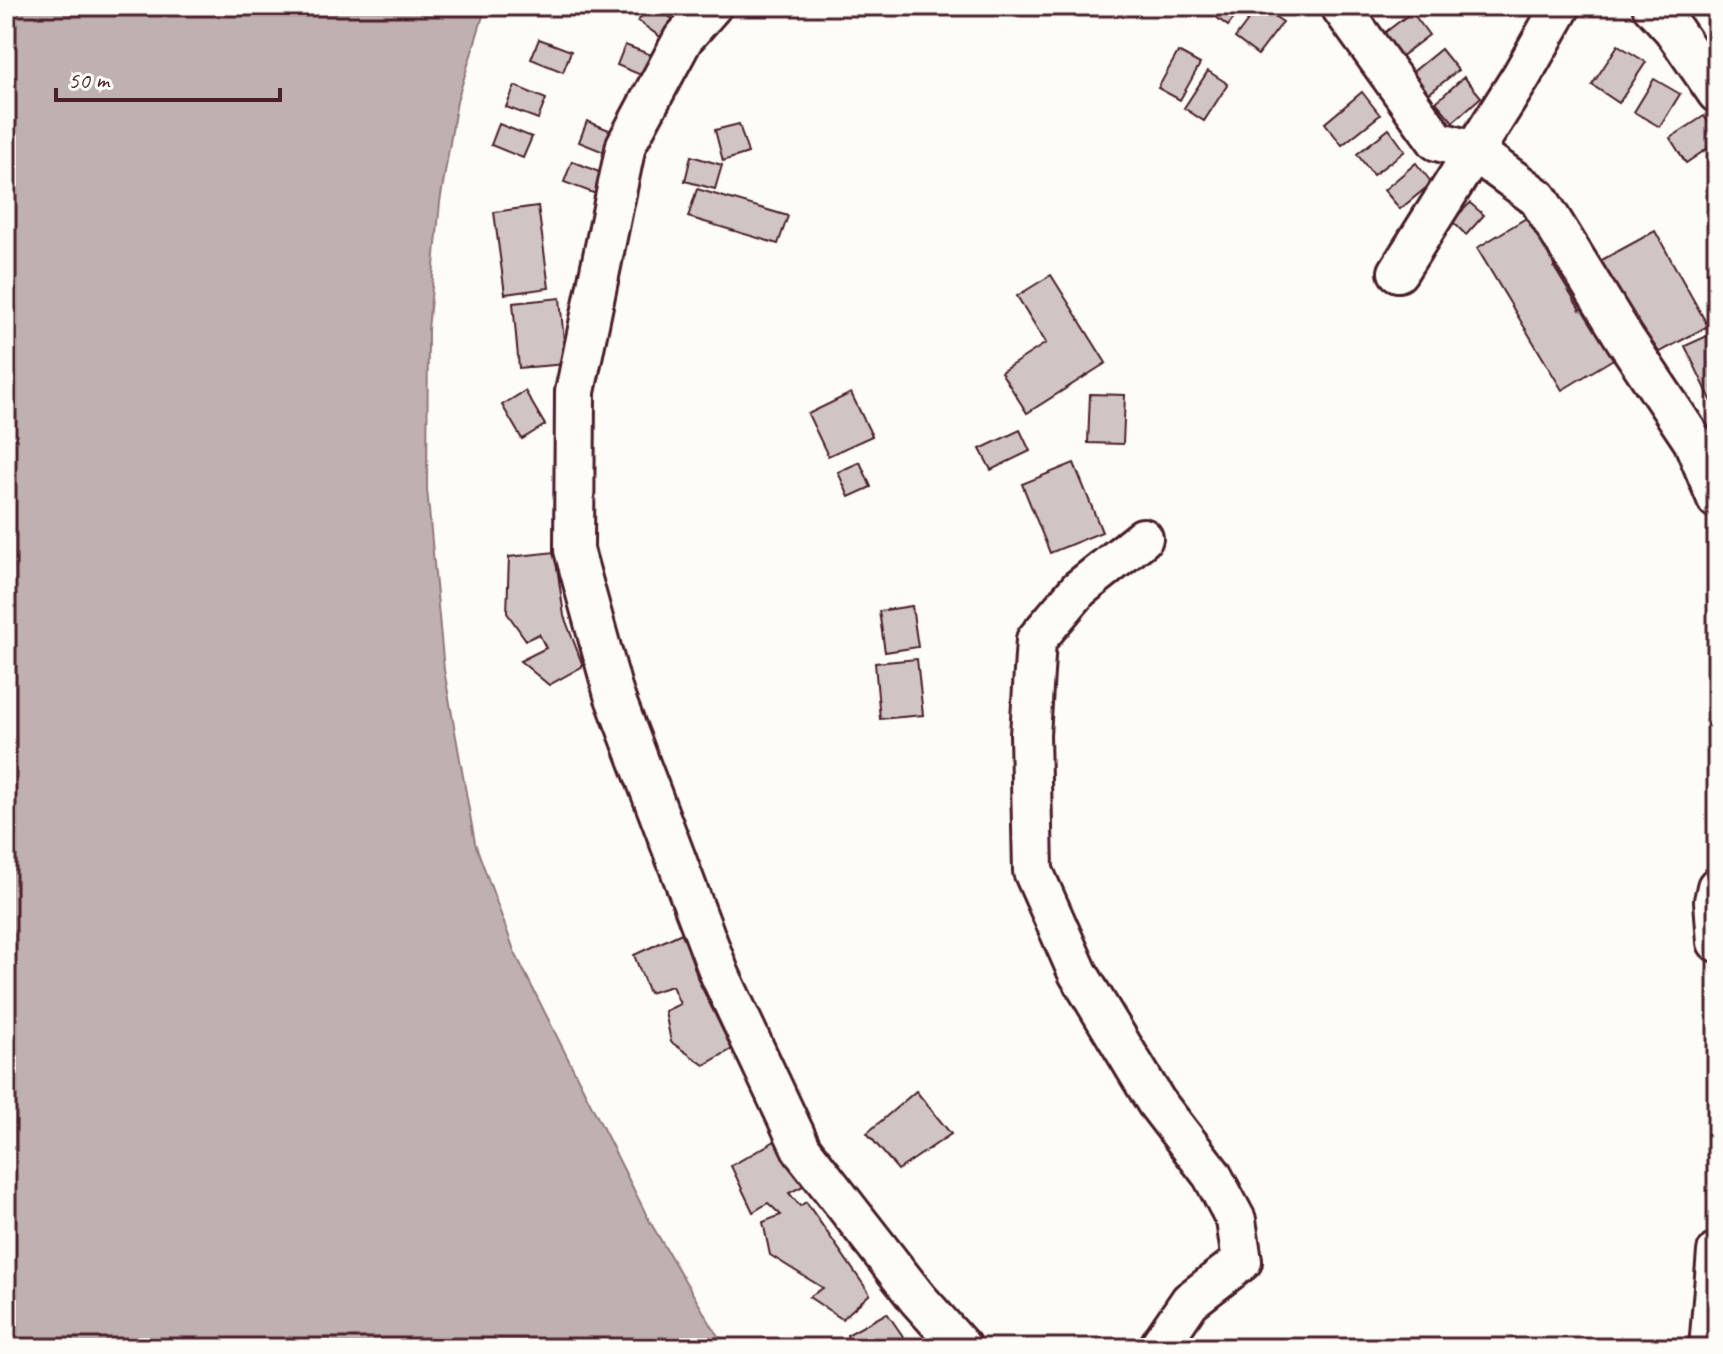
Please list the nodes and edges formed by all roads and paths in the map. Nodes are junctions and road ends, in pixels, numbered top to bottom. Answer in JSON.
{"nodes":[{"id":1,"x":712,"y":6,"type":"edge"},
{"id":2,"x":1340,"y":6,"type":"edge"},
{"id":3,"x":1561,"y":6,"type":"edge"},
{"id":4,"x":1652,"y":6,"type":"edge"},
{"id":5,"x":1717,"y":93,"type":"edge"},
{"id":6,"x":1474,"y":151,"type":"junction"},
{"id":7,"x":1398,"y":272,"type":"dead end"},
{"id":8,"x":1717,"y":499,"type":"edge"},
{"id":9,"x":1143,"y":538,"type":"dead end"},
{"id":10,"x":1717,"y":887,"type":"edge"},
{"id":11,"x":1717,"y":942,"type":"edge"},
{"id":12,"x":1717,"y":1252,"type":"edge"},
{"id":13,"x":962,"y":1348,"type":"edge"},
{"id":14,"x":1160,"y":1348,"type":"edge"},
{"id":15,"x":1709,"y":1348,"type":"edge"}],
"edges":[{"from":1,"to":13,"type":"street"},
{"from":2,"to":6,"type":"street"},
{"from":3,"to":6,"type":"street"},
{"from":4,"to":5,"type":"street"},
{"from":6,"to":7,"type":"street"},
{"from":6,"to":8,"type":"street"},
{"from":9,"to":14,"type":"street"},
{"from":10,"to":11,"type":"street"},
{"from":12,"to":15,"type":"street"}]}
